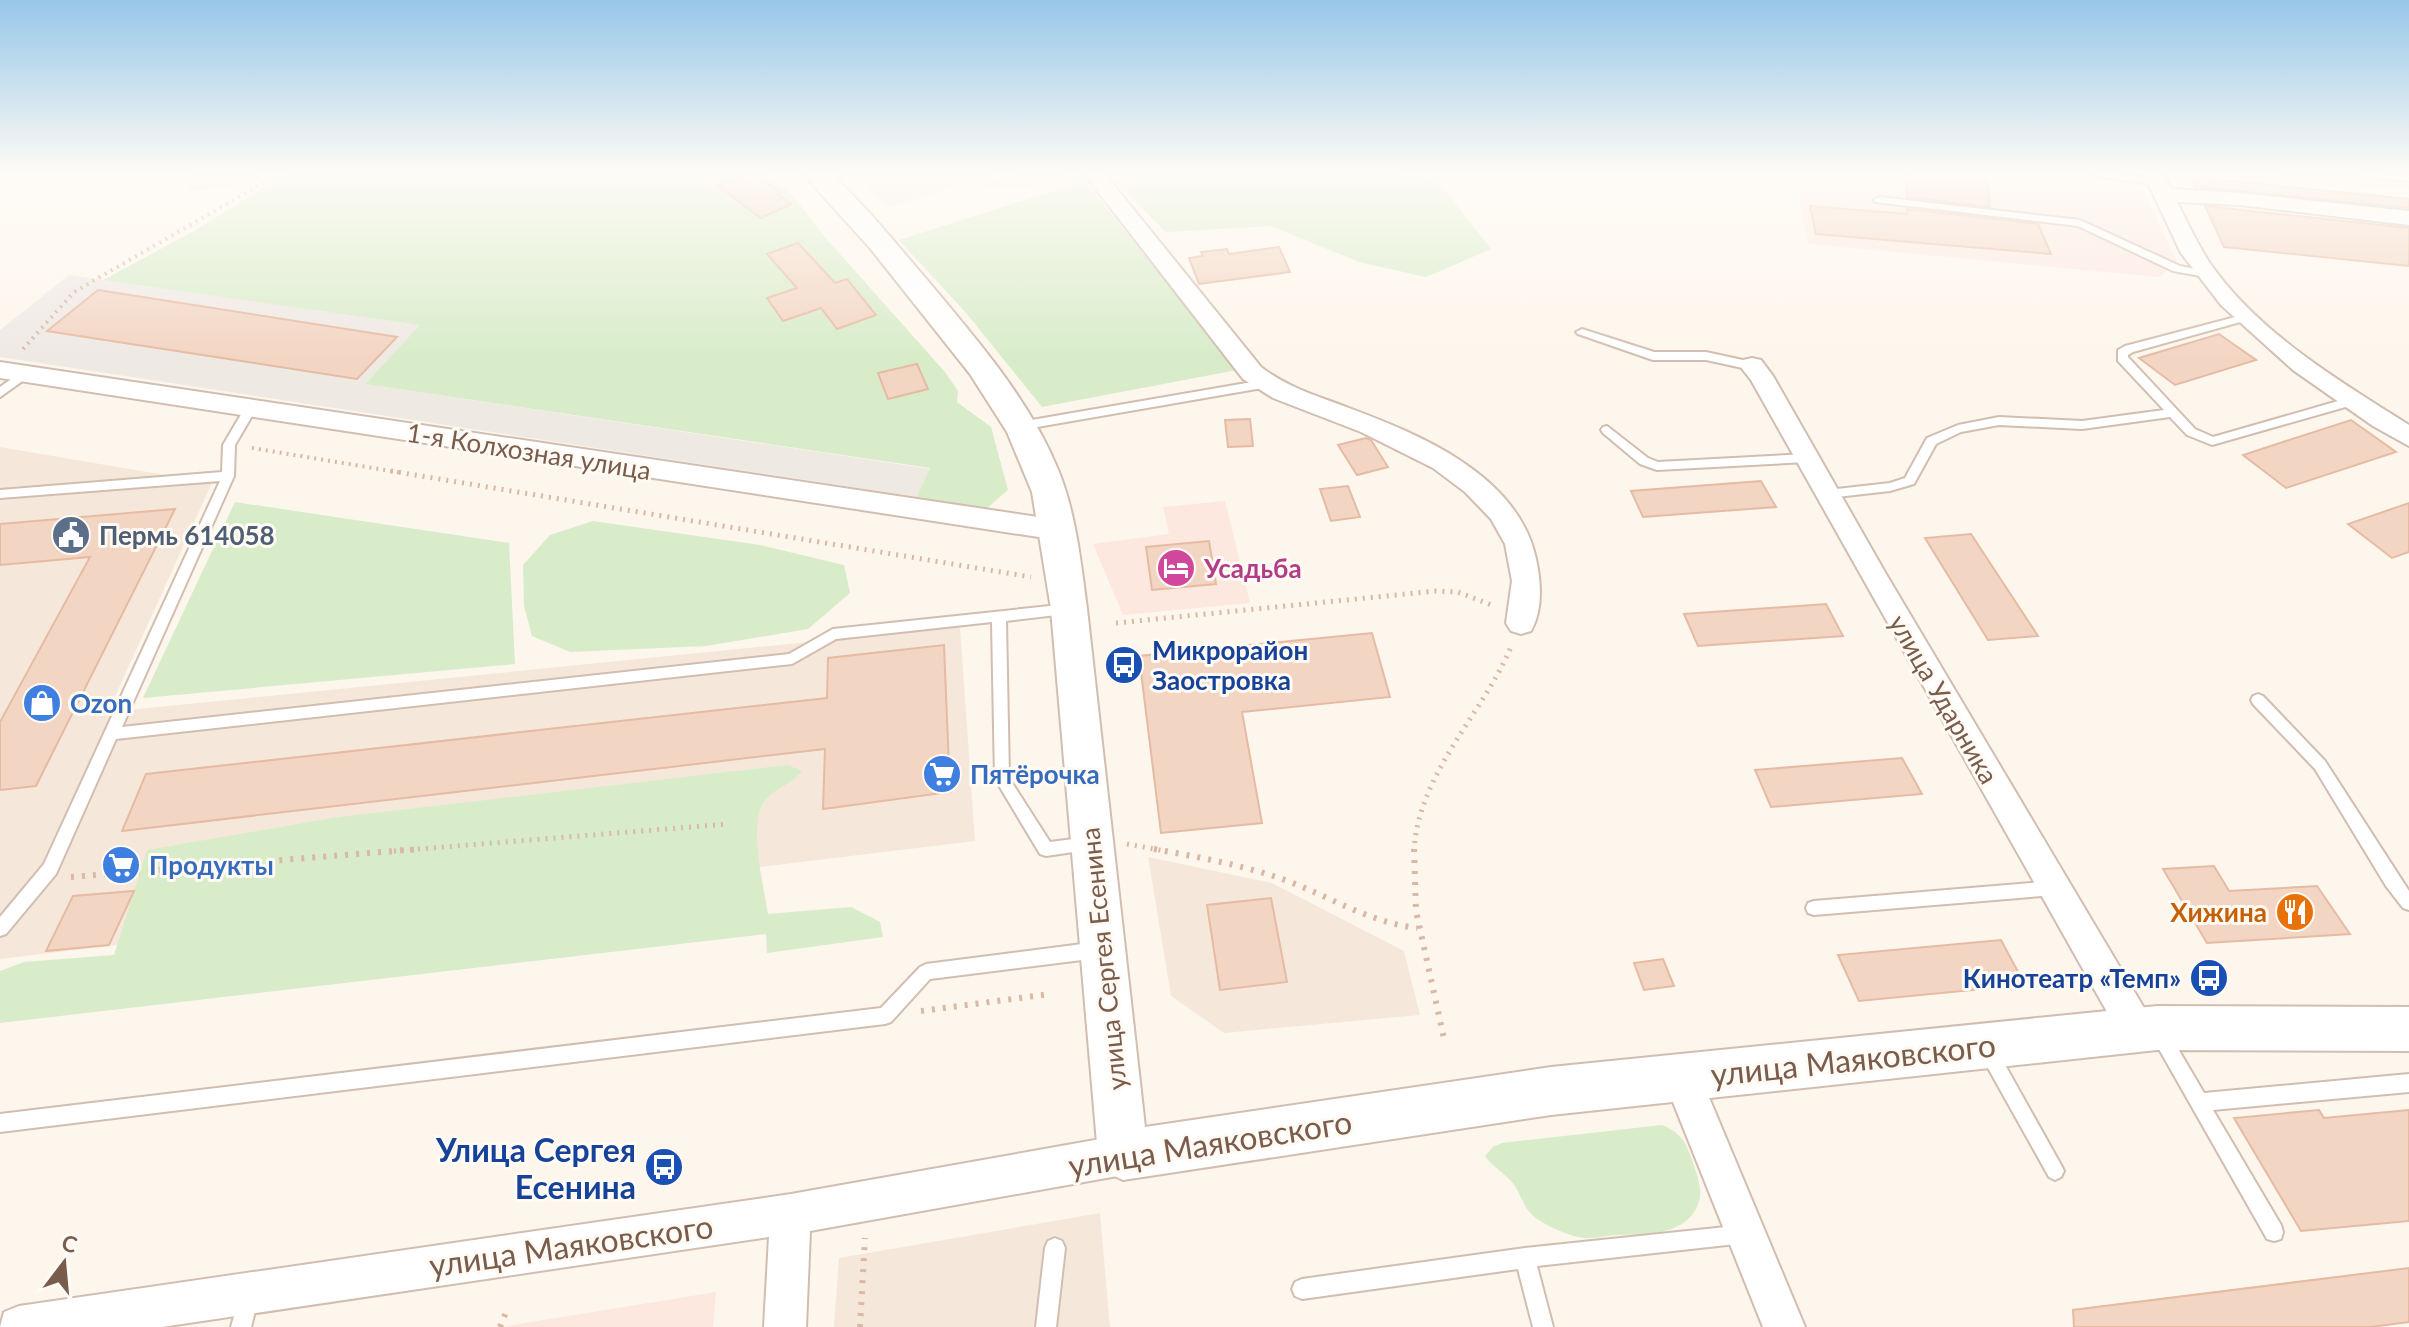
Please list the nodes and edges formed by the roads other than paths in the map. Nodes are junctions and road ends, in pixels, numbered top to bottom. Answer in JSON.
{"nodes":[{"id":1,"x":874,"y":235,"type":"edge"},
{"id":2,"x":1143,"y":235,"type":"edge"},
{"id":3,"x":2105,"y":235,"type":"edge"},
{"id":4,"x":2185,"y":235,"type":"edge"},
{"id":5,"x":2206,"y":274,"type":"junction"},
{"id":6,"x":2247,"y":317,"type":"junction"},
{"id":7,"x":1582,"y":332,"type":"dead end"},
{"id":8,"x":1752,"y":366,"type":"joint"},
{"id":9,"x":6,"y":377,"type":"edge"},
{"id":10,"x":1264,"y":384,"type":"junction"},
{"id":11,"x":2352,"y":401,"type":"junction"},
{"id":12,"x":250,"y":409,"type":"junction"},
{"id":13,"x":2173,"y":413,"type":"junction"},
{"id":14,"x":1020,"y":426,"type":"junction"},
{"id":15,"x":1607,"y":430,"type":"dead end"},
{"id":16,"x":2409,"y":437,"type":"edge"},
{"id":17,"x":1807,"y":458,"type":"junction"},
{"id":18,"x":228,"y":476,"type":"junction"},
{"id":19,"x":0,"y":494,"type":"edge"},
{"id":20,"x":1828,"y":494,"type":"junction"},
{"id":21,"x":1058,"y":530,"type":"junction"},
{"id":22,"x":1069,"y":609,"type":"junction"},
{"id":23,"x":999,"y":617,"type":"junction"},
{"id":24,"x":1521,"y":623,"type":"road end"},
{"id":25,"x":2258,"y":700,"type":"dead end"},
{"id":26,"x":111,"y":734,"type":"junction"},
{"id":27,"x":1107,"y":844,"type":"junction"},
{"id":28,"x":2054,"y":888,"type":"junction"},
{"id":29,"x":2409,"y":903,"type":"edge"},
{"id":30,"x":1814,"y":908,"type":"dead end"},
{"id":31,"x":0,"y":929,"type":"edge"},
{"id":32,"x":1102,"y":949,"type":"junction"},
{"id":33,"x":2147,"y":1029,"type":"junction"},
{"id":34,"x":2409,"y":1029,"type":"edge"},
{"id":35,"x":1985,"y":1046,"type":"junction"},
{"id":36,"x":1682,"y":1077,"type":"junction"},
{"id":37,"x":2409,"y":1083,"type":"edge"},
{"id":38,"x":2200,"y":1102,"type":"junction"},
{"id":39,"x":0,"y":1123,"type":"edge"},
{"id":40,"x":1123,"y":1155,"type":"junction"},
{"id":41,"x":2055,"y":1171,"type":"dead end"},
{"id":42,"x":791,"y":1214,"type":"junction"},
{"id":43,"x":2274,"y":1232,"type":"dead end"},
{"id":44,"x":1745,"y":1234,"type":"junction"},
{"id":45,"x":1055,"y":1248,"type":"dead end"},
{"id":46,"x":1525,"y":1258,"type":"junction"},
{"id":47,"x":1302,"y":1289,"type":"dead end"},
{"id":48,"x":246,"y":1309,"type":"edge"},
{"id":49,"x":19,"y":1327,"type":"edge"},
{"id":50,"x":785,"y":1327,"type":"edge"},
{"id":51,"x":1046,"y":1327,"type":"edge"},
{"id":52,"x":1543,"y":1327,"type":"edge"},
{"id":53,"x":1784,"y":1327,"type":"edge"}],
"edges":[{"from":1,"to":14,"type":"street","name":"улица Сергея Есенина"},
{"from":2,"to":10,"type":"street"},
{"from":3,"to":5,"type":"lane"},
{"from":4,"to":5,"type":"street"},
{"from":5,"to":6,"type":"street"},
{"from":6,"to":11,"type":"street"},
{"from":6,"to":13,"type":"lane"},
{"from":7,"to":8,"type":"lane"},
{"from":8,"to":17,"type":"street","name":"улица Ударника"},
{"from":9,"to":12,"type":"street","name":"1-я Колхозная улица"},
{"from":10,"to":14,"type":"lane"},
{"from":10,"to":24,"type":"street"},
{"from":11,"to":13,"type":"lane"},
{"from":11,"to":16,"type":"street"},
{"from":12,"to":18,"type":"lane"},
{"from":12,"to":21,"type":"street","name":"1-я Колхозная улица"},
{"from":13,"to":20,"type":"lane"},
{"from":14,"to":21,"type":"street","name":"улица Сергея Есенина"},
{"from":15,"to":17,"type":"lane"},
{"from":17,"to":20,"type":"street","name":"улица Ударника"},
{"from":18,"to":19,"type":"lane"},
{"from":18,"to":26,"type":"lane"},
{"from":20,"to":28,"type":"street","name":"улица Ударника"},
{"from":21,"to":22,"type":"street","name":"улица Сергея Есенина"},
{"from":22,"to":23,"type":"lane"},
{"from":22,"to":27,"type":"street","name":"улица Сергея Есенина"},
{"from":23,"to":26,"type":"lane"},
{"from":23,"to":27,"type":"lane"},
{"from":25,"to":29,"type":"lane"},
{"from":26,"to":31,"type":"lane"},
{"from":27,"to":32,"type":"street","name":"улица Сергея Есенина"},
{"from":28,"to":30,"type":"lane"},
{"from":28,"to":33,"type":"street","name":"улица Ударника"},
{"from":32,"to":39,"type":"lane"},
{"from":32,"to":40,"type":"street","name":"улица Сергея Есенина"},
{"from":33,"to":34,"type":"street","name":"улица Маяковского"},
{"from":33,"to":35,"type":"street","name":"улица Маяковского"},
{"from":33,"to":38,"type":"lane"},
{"from":35,"to":36,"type":"street","name":"улица Маяковского"},
{"from":35,"to":41,"type":"lane"},
{"from":36,"to":40,"type":"street","name":"улица Маяковского"},
{"from":36,"to":44,"type":"street"},
{"from":37,"to":38,"type":"lane"},
{"from":38,"to":43,"type":"lane"},
{"from":40,"to":42,"type":"street","name":"улица Маяковского"},
{"from":42,"to":48,"type":"street","name":"улица Маяковского"},
{"from":42,"to":50,"type":"street"},
{"from":44,"to":46,"type":"lane"},
{"from":44,"to":53,"type":"street"},
{"from":45,"to":51,"type":"lane"},
{"from":46,"to":47,"type":"lane"},
{"from":46,"to":52,"type":"lane"},
{"from":48,"to":49,"type":"street","name":"улица Маяковского"}]}
